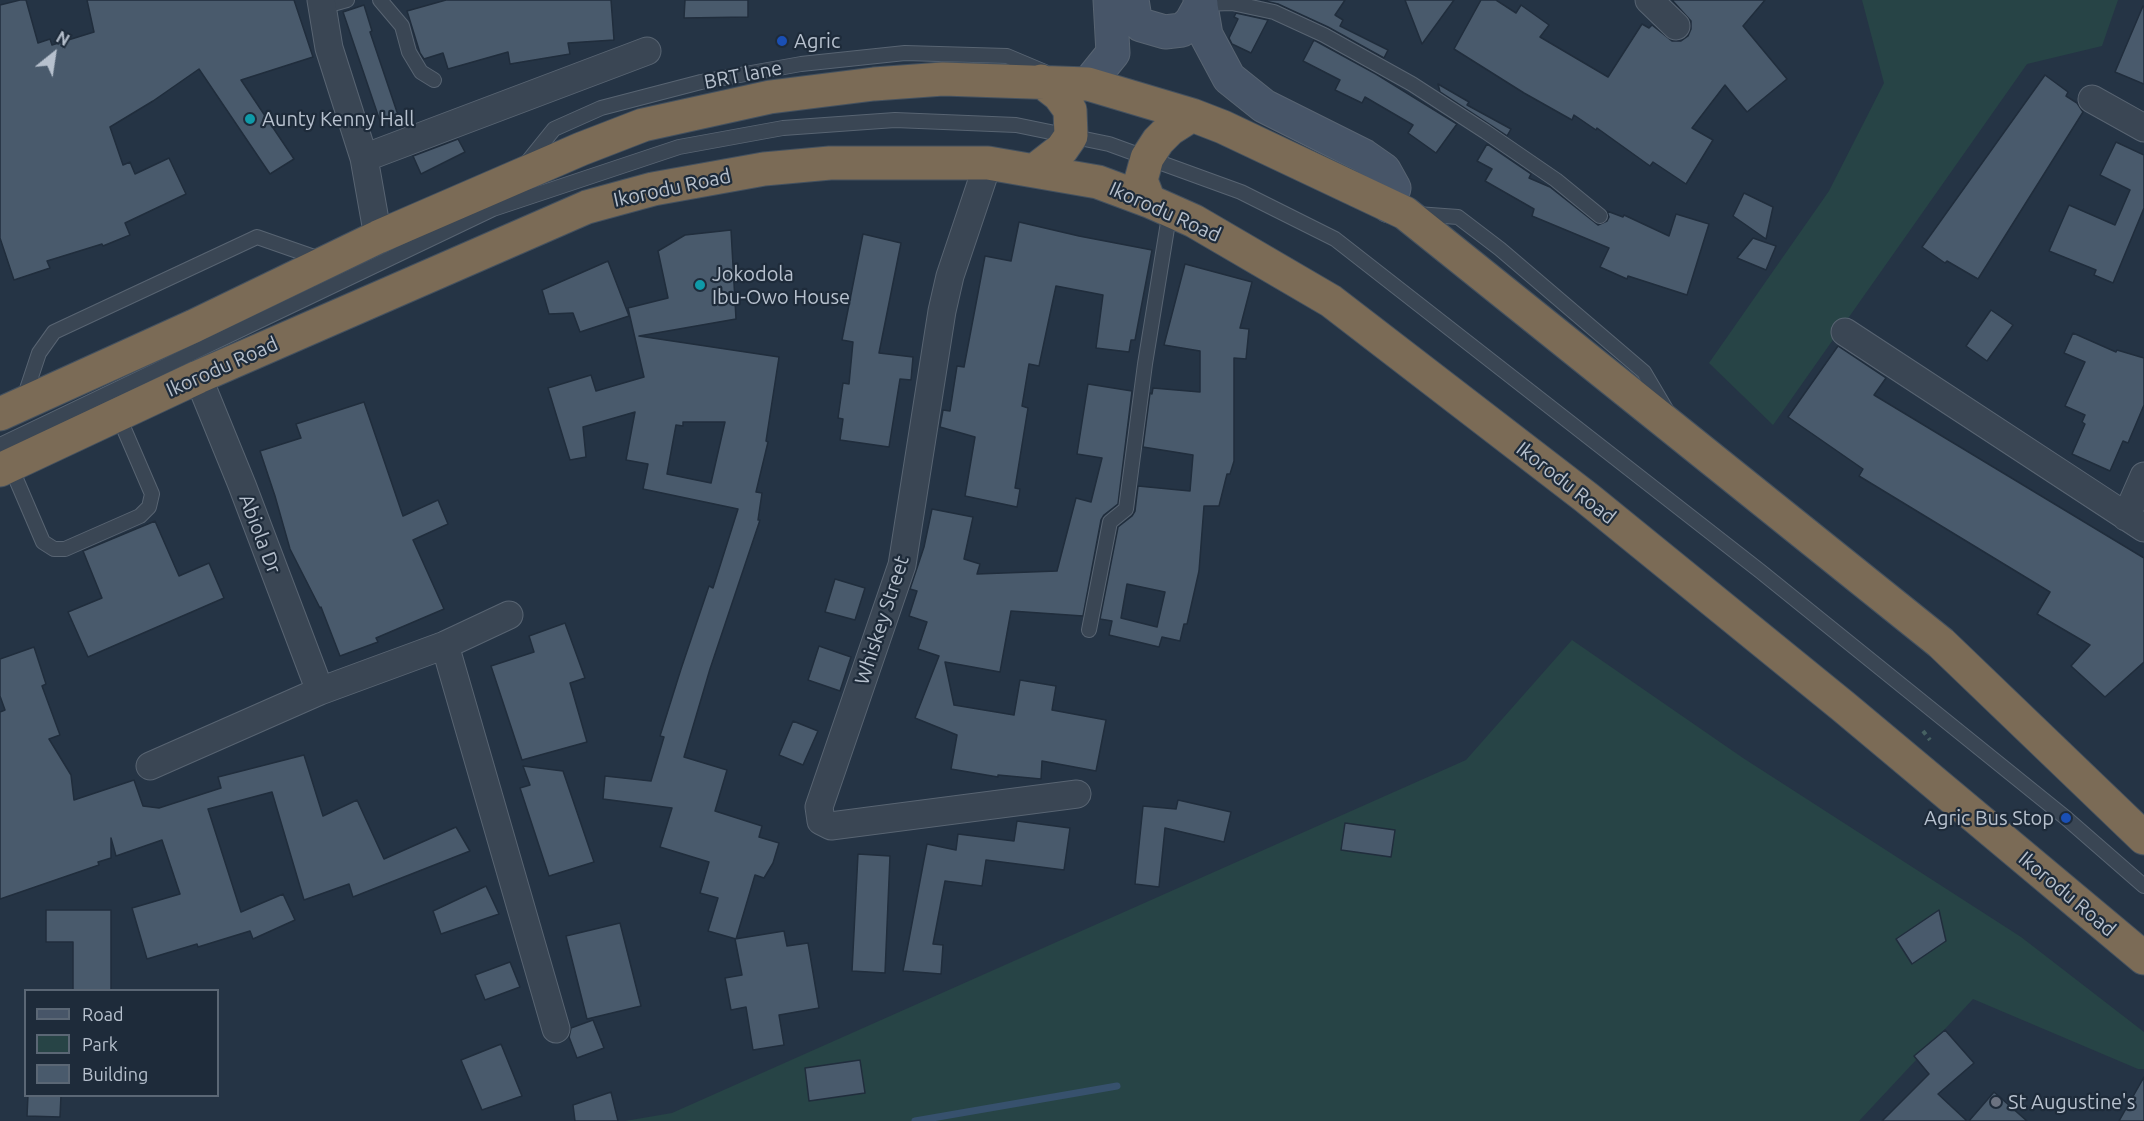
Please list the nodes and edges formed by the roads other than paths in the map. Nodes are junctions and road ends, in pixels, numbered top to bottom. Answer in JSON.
{"nodes":[{"id":1,"x":380,"y":0,"type":"edge"},
{"id":2,"x":1110,"y":0,"type":"edge"},
{"id":3,"x":1132,"y":0,"type":"edge"},
{"id":4,"x":1648,"y":0,"type":"edge"},
{"id":5,"x":330,"y":2,"type":"edge"},
{"id":6,"x":1200,"y":2,"type":"edge"},
{"id":7,"x":1676,"y":26,"type":"dead end"},
{"id":8,"x":647,"y":51,"type":"dead end"},
{"id":9,"x":435,"y":80,"type":"dead end"},
{"id":10,"x":1066,"y":83,"type":"junction"},
{"id":11,"x":2092,"y":99,"type":"dead end"},
{"id":12,"x":1192,"y":115,"type":"junction"},
{"id":13,"x":2144,"y":128,"type":"edge"},
{"id":14,"x":1071,"y":136,"type":"junction"},
{"id":15,"x":364,"y":158,"type":"junction"},
{"id":16,"x":1147,"y":158,"type":"junction"},
{"id":17,"x":988,"y":163,"type":"junction"},
{"id":18,"x":1035,"y":170,"type":"junction"},
{"id":19,"x":1160,"y":205,"type":"junction"},
{"id":20,"x":1397,"y":209,"type":"junction"},
{"id":21,"x":1600,"y":216,"type":"dead end"},
{"id":22,"x":378,"y":237,"type":"junction"},
{"id":23,"x":328,"y":262,"type":"junction"},
{"id":24,"x":1845,"y":332,"type":"dead end"},
{"id":25,"x":198,"y":377,"type":"junction"},
{"id":26,"x":11,"y":409,"type":"edge"},
{"id":27,"x":118,"y":415,"type":"junction"},
{"id":28,"x":3,"y":460,"type":"edge"},
{"id":29,"x":2144,"y":476,"type":"edge"},
{"id":30,"x":2135,"y":523,"type":"edge"},
{"id":31,"x":509,"y":615,"type":"dead end"},
{"id":32,"x":1089,"y":630,"type":"dead end"},
{"id":33,"x":445,"y":645,"type":"junction"},
{"id":34,"x":320,"y":691,"type":"junction"},
{"id":35,"x":150,"y":766,"type":"dead end"},
{"id":36,"x":1077,"y":794,"type":"dead end"},
{"id":37,"x":2144,"y":838,"type":"edge"},
{"id":38,"x":2144,"y":886,"type":"edge"},
{"id":39,"x":2144,"y":958,"type":"edge"},
{"id":40,"x":556,"y":1029,"type":"dead end"}],
"edges":[{"from":1,"to":9,"type":"lane"},
{"from":2,"to":10,"type":"street"},
{"from":3,"to":6,"type":"street"},
{"from":4,"to":7,"type":"street"},
{"from":5,"to":15,"type":"street"},
{"from":6,"to":20,"type":"street"},
{"from":6,"to":21,"type":"lane"},
{"from":8,"to":15,"type":"street"},
{"from":10,"to":12,"type":"highway"},
{"from":10,"to":14,"type":"highway"},
{"from":10,"to":22,"type":"highway"},
{"from":11,"to":13,"type":"street"},
{"from":12,"to":16,"type":"highway"},
{"from":12,"to":20,"type":"highway"},
{"from":14,"to":16,"type":"lane"},
{"from":14,"to":18,"type":"highway"},
{"from":14,"to":28,"type":"lane"},
{"from":15,"to":22,"type":"street"},
{"from":16,"to":19,"type":"highway"},
{"from":16,"to":38,"type":"lane"},
{"from":17,"to":18,"type":"highway","name":"Ikorodu Road"},
{"from":17,"to":25,"type":"highway","name":"Ikorodu Road"},
{"from":17,"to":36,"type":"street","name":"Whiskey Street"},
{"from":18,"to":19,"type":"highway","name":"Ikorodu Road"},
{"from":19,"to":32,"type":"lane"},
{"from":19,"to":39,"type":"highway","name":"Ikorodu Road"},
{"from":20,"to":37,"type":"highway"},
{"from":22,"to":23,"type":"highway"},
{"from":23,"to":26,"type":"highway"},
{"from":23,"to":26,"type":"lane"},
{"from":24,"to":30,"type":"street"},
{"from":25,"to":27,"type":"highway","name":"Ikorodu Road"},
{"from":25,"to":34,"type":"street","name":"Abiola Dr"},
{"from":27,"to":28,"type":"highway","name":"Ikorodu Road"},
{"from":27,"to":28,"type":"lane"},
{"from":29,"to":30,"type":"street"},
{"from":31,"to":33,"type":"street"},
{"from":33,"to":34,"type":"street"},
{"from":33,"to":40,"type":"street"},
{"from":34,"to":35,"type":"street"}]}
